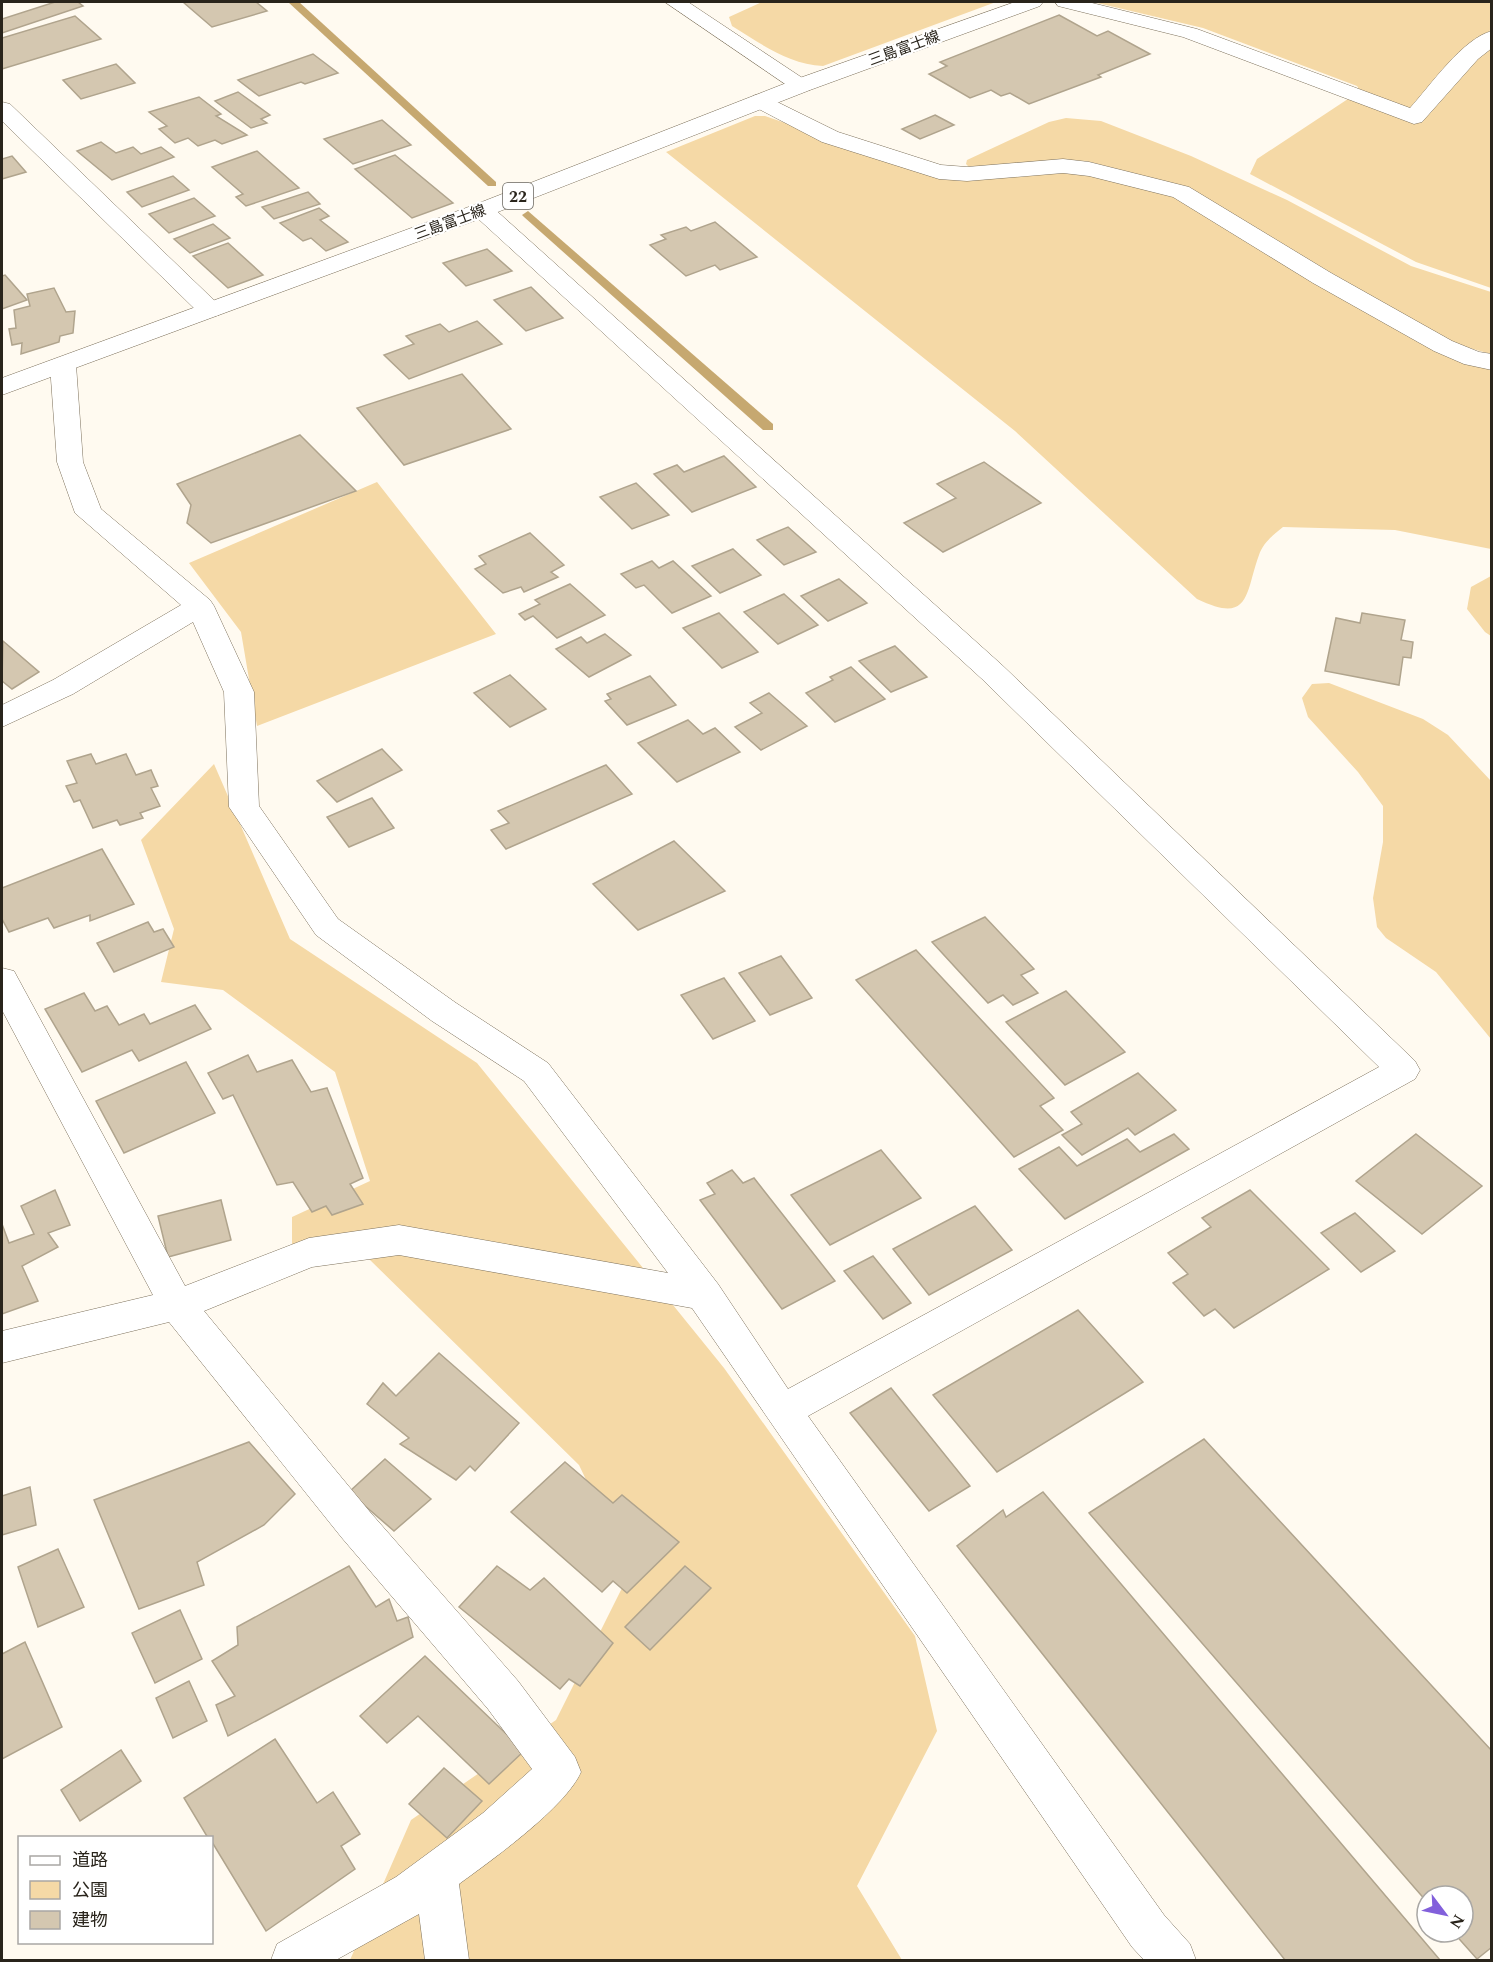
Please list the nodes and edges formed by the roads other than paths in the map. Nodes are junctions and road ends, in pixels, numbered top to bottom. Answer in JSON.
{"nodes":[{"id":1,"x":675,"y":2,"type":"edge"},
{"id":2,"x":1033,"y":2,"type":"edge"},
{"id":3,"x":1065,"y":2,"type":"edge"},
{"id":4,"x":1491,"y":37,"type":"edge"},
{"id":5,"x":802,"y":85,"type":"junction"},
{"id":6,"x":761,"y":101,"type":"junction"},
{"id":7,"x":2,"y":108,"type":"edge"},
{"id":8,"x":482,"y":210,"type":"junction"},
{"id":9,"x":210,"y":310,"type":"junction"},
{"id":10,"x":1491,"y":362,"type":"edge"},
{"id":11,"x":63,"y":365,"type":"junction"},
{"id":12,"x":2,"y":387,"type":"edge"},
{"id":13,"x":200,"y":606,"type":"junction"},
{"id":14,"x":2,"y":717,"type":"edge"},
{"id":15,"x":2,"y":980,"type":"edge"},
{"id":16,"x":705,"y":1295,"type":"junction"},
{"id":17,"x":177,"y":1305,"type":"junction"},
{"id":18,"x":2,"y":1347,"type":"edge"},
{"id":19,"x":782,"y":1411,"type":"junction"},
{"id":20,"x":436,"y":1875,"type":"junction"},
{"id":21,"x":293,"y":1960,"type":"edge"},
{"id":22,"x":447,"y":1960,"type":"edge"},
{"id":23,"x":1174,"y":1960,"type":"edge"}],
"edges":[{"from":1,"to":5,"type":"street"},
{"from":2,"to":5,"type":"street","name":"三島富士線","number":"22"},
{"from":3,"to":4,"type":"street"},
{"from":5,"to":6,"type":"street","name":"三島富士線","number":"22"},
{"from":6,"to":8,"type":"street","name":"三島富士線","number":"22"},
{"from":6,"to":10,"type":"street"},
{"from":7,"to":9,"type":"street"},
{"from":8,"to":9,"type":"street","name":"三島富士線","number":"22"},
{"from":8,"to":19,"type":"street"},
{"from":9,"to":11,"type":"street","name":"三島富士線","number":"22"},
{"from":11,"to":12,"type":"street","name":"三島富士線","number":"22"},
{"from":11,"to":13,"type":"street"},
{"from":13,"to":14,"type":"street"},
{"from":13,"to":16,"type":"street"},
{"from":15,"to":17,"type":"street"},
{"from":16,"to":17,"type":"street"},
{"from":16,"to":19,"type":"street"},
{"from":17,"to":18,"type":"street"},
{"from":17,"to":20,"type":"street"},
{"from":19,"to":23,"type":"street"},
{"from":20,"to":21,"type":"street"},
{"from":20,"to":22,"type":"street"}]}
